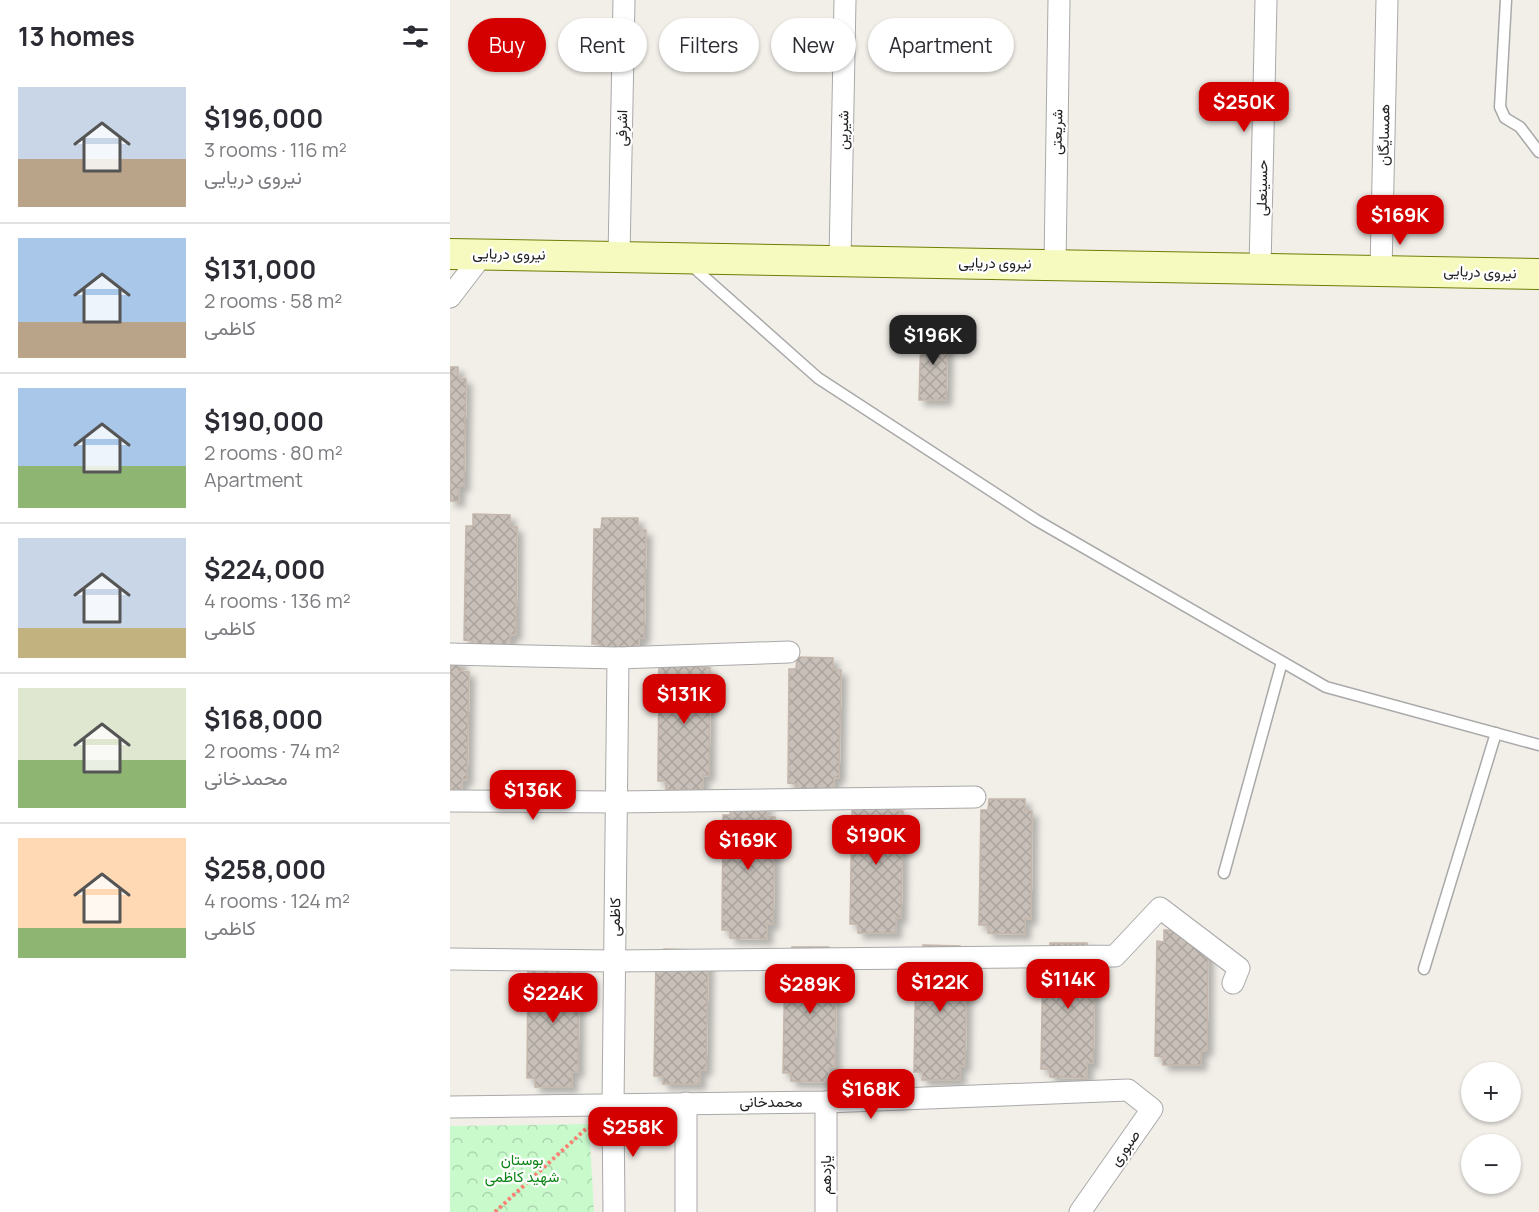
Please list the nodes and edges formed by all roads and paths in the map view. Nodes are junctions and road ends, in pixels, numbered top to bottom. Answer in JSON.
{"nodes":[{"id":1,"x":624,"y":0,"type":"edge"},
{"id":2,"x":845,"y":0,"type":"edge"},
{"id":3,"x":1059,"y":0,"type":"edge"},
{"id":4,"x":1266,"y":0,"type":"edge"},
{"id":5,"x":1387,"y":0,"type":"edge"},
{"id":6,"x":1506,"y":0,"type":"edge"},
{"id":7,"x":1539,"y":152,"type":"edge"},
{"id":8,"x":450,"y":254,"type":"edge"},
{"id":9,"x":483,"y":254,"type":"junction"},
{"id":10,"x":619,"y":256,"type":"junction"},
{"id":11,"x":683,"y":257,"type":"junction"},
{"id":12,"x":840,"y":260,"type":"junction"},
{"id":13,"x":1055,"y":264,"type":"junction"},
{"id":14,"x":1260,"y":268,"type":"junction"},
{"id":15,"x":1381,"y":270,"type":"junction"},
{"id":16,"x":1539,"y":274,"type":"edge"},
{"id":17,"x":450,"y":297,"type":"edge"},
{"id":18,"x":789,"y":652,"type":"dead end"},
{"id":19,"x":450,"y":654,"type":"edge"},
{"id":20,"x":618,"y":658,"type":"junction"},
{"id":21,"x":1282,"y":662,"type":"junction"},
{"id":22,"x":1496,"y":733,"type":"junction"},
{"id":23,"x":1539,"y":745,"type":"edge"},
{"id":24,"x":975,"y":797,"type":"dead end"},
{"id":25,"x":450,"y":801,"type":"edge"},
{"id":26,"x":617,"y":802,"type":"junction"},
{"id":27,"x":1224,"y":873,"type":"dead end"},
{"id":28,"x":450,"y":959,"type":"edge"},
{"id":29,"x":614,"y":961,"type":"junction"},
{"id":30,"x":1424,"y":969,"type":"dead end"},
{"id":31,"x":1233,"y":983,"type":"dead end"},
{"id":32,"x":1128,"y":1090,"type":"joint"},
{"id":33,"x":826,"y":1102,"type":"junction"},
{"id":34,"x":686,"y":1103,"type":"junction"},
{"id":35,"x":613,"y":1105,"type":"junction"},
{"id":36,"x":450,"y":1107,"type":"edge"},
{"id":37,"x":495,"y":1212,"type":"edge"},
{"id":38,"x":614,"y":1212,"type":"edge"},
{"id":39,"x":686,"y":1212,"type":"edge"},
{"id":40,"x":826,"y":1212,"type":"edge"},
{"id":41,"x":1080,"y":1212,"type":"edge"}],
"edges":[{"from":1,"to":10,"type":"street","name":"اشرفی"},
{"from":2,"to":12,"type":"street","name":"شیرین"},
{"from":3,"to":13,"type":"street","name":"شریعتی"},
{"from":4,"to":14,"type":"street","name":"حسینعلی"},
{"from":5,"to":15,"type":"street","name":"همسایگان"},
{"from":6,"to":7,"type":"lane"},
{"from":8,"to":9,"type":"main road","name":"نیروی دریایی"},
{"from":9,"to":10,"type":"main road","name":"نیروی دریایی"},
{"from":9,"to":17,"type":"street"},
{"from":10,"to":11,"type":"main road","name":"نیروی دریایی"},
{"from":11,"to":12,"type":"main road","name":"نیروی دریایی"},
{"from":11,"to":21,"type":"lane"},
{"from":12,"to":13,"type":"main road","name":"نیروی دریایی"},
{"from":13,"to":14,"type":"main road","name":"نیروی دریایی"},
{"from":14,"to":15,"type":"main road","name":"نیروی دریایی"},
{"from":15,"to":16,"type":"main road","name":"نیروی دریایی"},
{"from":18,"to":20,"type":"street"},
{"from":19,"to":20,"type":"street"},
{"from":20,"to":26,"type":"street","name":"کاظمی"},
{"from":21,"to":22,"type":"lane"},
{"from":21,"to":27,"type":"lane"},
{"from":22,"to":23,"type":"lane"},
{"from":22,"to":30,"type":"lane"},
{"from":24,"to":26,"type":"street"},
{"from":25,"to":26,"type":"street"},
{"from":26,"to":29,"type":"street","name":"کاظمی"},
{"from":28,"to":29,"type":"street"},
{"from":29,"to":31,"type":"street"},
{"from":29,"to":35,"type":"street","name":"کاظمی"},
{"from":32,"to":33,"type":"street","name":"محمدخانی"},
{"from":32,"to":41,"type":"street","name":"صبوری"},
{"from":33,"to":34,"type":"street","name":"محمدخانی"},
{"from":33,"to":40,"type":"street","name":"یازدهم"},
{"from":34,"to":35,"type":"street","name":"محمدخانی"},
{"from":34,"to":39,"type":"street"},
{"from":35,"to":36,"type":"street","name":"محمدخانی"},
{"from":35,"to":37,"type":"path"},
{"from":35,"to":38,"type":"street","name":"کاظمی"}]}
